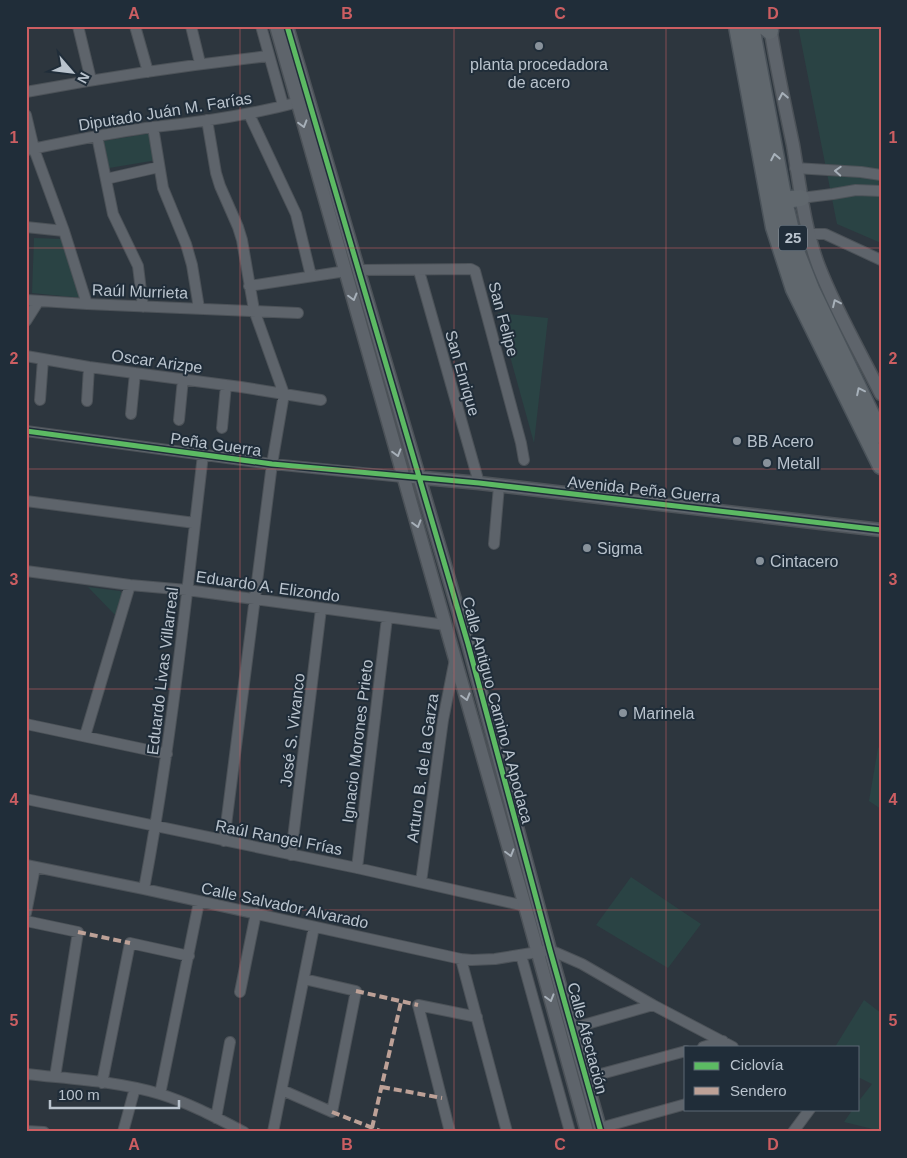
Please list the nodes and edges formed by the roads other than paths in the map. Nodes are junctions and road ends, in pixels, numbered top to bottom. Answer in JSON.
{"nodes":[{"id":1,"x":78,"y":26,"type":"edge"},
{"id":2,"x":135,"y":26,"type":"edge"},
{"id":3,"x":191,"y":26,"type":"edge"},
{"id":4,"x":261,"y":26,"type":"edge"},
{"id":5,"x":276,"y":26,"type":"edge"},
{"id":6,"x":287,"y":26,"type":"edge"},
{"id":7,"x":738,"y":26,"type":"edge"},
{"id":8,"x":751,"y":26,"type":"edge"},
{"id":9,"x":768,"y":28,"type":"edge"},
{"id":10,"x":269,"y":56,"type":"junction"},
{"id":11,"x":200,"y":64,"type":"junction"},
{"id":12,"x":148,"y":72,"type":"junction"},
{"id":13,"x":91,"y":80,"type":"junction"},
{"id":14,"x":26,"y":92,"type":"edge"},
{"id":15,"x":302,"y":101,"type":"junction"},
{"id":16,"x":282,"y":105,"type":"junction"},
{"id":17,"x":26,"y":114,"type":"edge"},
{"id":18,"x":249,"y":114,"type":"junction"},
{"id":19,"x":208,"y":120,"type":"junction"},
{"id":20,"x":154,"y":127,"type":"junction"},
{"id":21,"x":97,"y":136,"type":"junction"},
{"id":22,"x":30,"y":149,"type":"edge"},
{"id":23,"x":159,"y":167,"type":"junction"},
{"id":24,"x":796,"y":168,"type":"junction"},
{"id":25,"x":765,"y":174,"type":"junction"},
{"id":26,"x":881,"y":175,"type":"edge"},
{"id":27,"x":106,"y":178,"type":"junction"},
{"id":28,"x":881,"y":191,"type":"edge"},
{"id":29,"x":801,"y":198,"type":"junction"},
{"id":30,"x":784,"y":201,"type":"junction"},
{"id":31,"x":26,"y":227,"type":"edge"},
{"id":32,"x":64,"y":231,"type":"junction"},
{"id":33,"x":809,"y":234,"type":"junction"},
{"id":34,"x":788,"y":249,"type":"junction"},
{"id":35,"x":881,"y":260,"type":"edge"},
{"id":36,"x":353,"y":270,"type":"junction"},
{"id":37,"x":419,"y":270,"type":"junction"},
{"id":38,"x":312,"y":276,"type":"junction"},
{"id":39,"x":250,"y":286,"type":"junction"},
{"id":40,"x":26,"y":300,"type":"edge"},
{"id":41,"x":38,"y":302,"type":"junction"},
{"id":42,"x":87,"y":304,"type":"junction"},
{"id":43,"x":143,"y":307,"type":"junction"},
{"id":44,"x":199,"y":308,"type":"junction"},
{"id":45,"x":254,"y":310,"type":"junction"},
{"id":46,"x":298,"y":312,"type":"dead end"},
{"id":47,"x":26,"y":320,"type":"edge"},
{"id":48,"x":842,"y":335,"type":"junction"},
{"id":49,"x":26,"y":356,"type":"edge"},
{"id":50,"x":43,"y":359,"type":"junction"},
{"id":51,"x":89,"y":367,"type":"junction"},
{"id":52,"x":135,"y":373,"type":"junction"},
{"id":53,"x":184,"y":379,"type":"junction"},
{"id":54,"x":226,"y":385,"type":"junction"},
{"id":55,"x":284,"y":394,"type":"junction"},
{"id":56,"x":881,"y":394,"type":"edge"},
{"id":57,"x":40,"y":400,"type":"dead end"},
{"id":58,"x":321,"y":400,"type":"dead end"},
{"id":59,"x":87,"y":401,"type":"dead end"},
{"id":60,"x":132,"y":414,"type":"dead end"},
{"id":61,"x":178,"y":420,"type":"dead end"},
{"id":62,"x":222,"y":428,"type":"dead end"},
{"id":63,"x":26,"y":431,"type":"edge"},
{"id":64,"x":881,"y":435,"type":"edge"},
{"id":65,"x":203,"y":455,"type":"junction"},
{"id":66,"x":524,"y":460,"type":"dead end"},
{"id":67,"x":272,"y":464,"type":"junction"},
{"id":68,"x":881,"y":466,"type":"edge"},
{"id":69,"x":403,"y":477,"type":"junction"},
{"id":70,"x":420,"y":477,"type":"junction"},
{"id":71,"x":478,"y":483,"type":"junction"},
{"id":72,"x":499,"y":486,"type":"junction"},
{"id":73,"x":26,"y":501,"type":"edge"},
{"id":74,"x":195,"y":523,"type":"junction"},
{"id":75,"x":881,"y":530,"type":"edge"},
{"id":76,"x":494,"y":544,"type":"dead end"},
{"id":77,"x":26,"y":571,"type":"edge"},
{"id":78,"x":130,"y":585,"type":"junction"},
{"id":79,"x":187,"y":590,"type":"junction"},
{"id":80,"x":255,"y":599,"type":"junction"},
{"id":81,"x":321,"y":609,"type":"junction"},
{"id":82,"x":387,"y":618,"type":"junction"},
{"id":83,"x":446,"y":625,"type":"junction"},
{"id":84,"x":455,"y":658,"type":"junction"},
{"id":85,"x":26,"y":724,"type":"edge"},
{"id":86,"x":85,"y":736,"type":"junction"},
{"id":87,"x":167,"y":754,"type":"junction"},
{"id":88,"x":26,"y":800,"type":"edge"},
{"id":89,"x":156,"y":827,"type":"junction"},
{"id":90,"x":224,"y":841,"type":"junction"},
{"id":91,"x":291,"y":855,"type":"junction"},
{"id":92,"x":31,"y":866,"type":"edge"},
{"id":93,"x":357,"y":868,"type":"junction"},
{"id":94,"x":421,"y":882,"type":"junction"},
{"id":95,"x":144,"y":889,"type":"junction"},
{"id":96,"x":198,"y":902,"type":"junction"},
{"id":97,"x":525,"y":906,"type":"junction"},
{"id":98,"x":26,"y":913,"type":"edge"},
{"id":99,"x":256,"y":913,"type":"junction"},
{"id":100,"x":26,"y":921,"type":"edge"},
{"id":101,"x":314,"y":927,"type":"junction"},
{"id":102,"x":544,"y":951,"type":"junction"},
{"id":103,"x":521,"y":955,"type":"junction"},
{"id":104,"x":189,"y":956,"type":"junction"},
{"id":105,"x":461,"y":959,"type":"junction"},
{"id":106,"x":304,"y":979,"type":"junction"},
{"id":107,"x":240,"y":992,"type":"dead end"},
{"id":108,"x":654,"y":1005,"type":"junction"},
{"id":109,"x":477,"y":1017,"type":"junction"},
{"id":110,"x":573,"y":1028,"type":"junction"},
{"id":111,"x":723,"y":1041,"type":"junction"},
{"id":112,"x":230,"y":1042,"type":"dead end"},
{"id":113,"x":706,"y":1046,"type":"edge"},
{"id":114,"x":732,"y":1046,"type":"edge"},
{"id":115,"x":684,"y":1052,"type":"edge"},
{"id":116,"x":26,"y":1074,"type":"edge"},
{"id":117,"x":55,"y":1077,"type":"junction"},
{"id":118,"x":586,"y":1078,"type":"junction"},
{"id":119,"x":102,"y":1083,"type":"junction"},
{"id":120,"x":135,"y":1088,"type":"junction"},
{"id":121,"x":282,"y":1090,"type":"junction"},
{"id":122,"x":160,"y":1094,"type":"junction"},
{"id":123,"x":684,"y":1105,"type":"edge"},
{"id":124,"x":809,"y":1110,"type":"edge"},
{"id":125,"x":216,"y":1118,"type":"junction"},
{"id":126,"x":600,"y":1130,"type":"edge"},
{"id":127,"x":26,"y":1131,"type":"edge"},
{"id":128,"x":792,"y":1131,"type":"edge"},
{"id":129,"x":44,"y":1132,"type":"edge"},
{"id":130,"x":123,"y":1132,"type":"edge"},
{"id":131,"x":244,"y":1132,"type":"edge"},
{"id":132,"x":273,"y":1132,"type":"edge"},
{"id":133,"x":450,"y":1132,"type":"edge"},
{"id":134,"x":507,"y":1132,"type":"edge"},
{"id":135,"x":570,"y":1132,"type":"edge"},
{"id":136,"x":587,"y":1132,"type":"edge"}],
"edges":[{"from":1,"to":13,"type":"street"},
{"from":2,"to":12,"type":"street"},
{"from":3,"to":11,"type":"street"},
{"from":4,"to":10,"type":"street"},
{"from":5,"to":15,"type":"street"},
{"from":6,"to":15,"type":"street"},
{"from":7,"to":25,"type":"main road","number":"25"},
{"from":30,"to":8,"type":"main road","number":"25","one_way":true},
{"from":24,"to":9,"type":"street","one_way":true},
{"from":10,"to":11,"type":"street"},
{"from":10,"to":16,"type":"street"},
{"from":11,"to":12,"type":"street"},
{"from":12,"to":13,"type":"street"},
{"from":13,"to":14,"type":"street"},
{"from":15,"to":16,"type":"street","name":"Diputado Juán M. Farías"},
{"from":15,"to":36,"type":"street"},
{"from":16,"to":18,"type":"street","name":"Diputado Juán M. Farías"},
{"from":17,"to":22,"type":"street"},
{"from":18,"to":19,"type":"street","name":"Diputado Juán M. Farías"},
{"from":18,"to":38,"type":"street"},
{"from":19,"to":20,"type":"street","name":"Diputado Juán M. Farías"},
{"from":19,"to":39,"type":"street"},
{"from":20,"to":21,"type":"street","name":"Diputado Juán M. Farías"},
{"from":20,"to":23,"type":"street"},
{"from":21,"to":22,"type":"street","name":"Diputado Juán M. Farías"},
{"from":21,"to":27,"type":"street"},
{"from":22,"to":32,"type":"street"},
{"from":23,"to":27,"type":"street"},
{"from":23,"to":44,"type":"street"},
{"from":26,"to":24,"type":"street","one_way":true},
{"from":24,"to":29,"type":"street"},
{"from":25,"to":30,"type":"main road"},
{"from":25,"to":34,"type":"main road","number":"25"},
{"from":27,"to":43,"type":"street"},
{"from":28,"to":29,"type":"street"},
{"from":29,"to":30,"type":"main road"},
{"from":29,"to":33,"type":"street"},
{"from":30,"to":34,"type":"main road","number":"25"},
{"from":31,"to":32,"type":"street"},
{"from":32,"to":42,"type":"street"},
{"from":33,"to":34,"type":"street"},
{"from":33,"to":35,"type":"street"},
{"from":48,"to":33,"type":"street","one_way":true},
{"from":34,"to":48,"type":"main road","number":"25"},
{"from":34,"to":68,"type":"main road","number":"25"},
{"from":36,"to":37,"type":"street","name":"San Felipe"},
{"from":36,"to":38,"type":"street","name":"San Felipe"},
{"from":36,"to":69,"type":"street","one_way":true},
{"from":36,"to":70,"type":"street","name":"Calle Antiguo Camino A Apodaca"},
{"from":37,"to":66,"type":"street","name":"San Felipe"},
{"from":37,"to":71,"type":"street","name":"San Enrique"},
{"from":38,"to":39,"type":"street","name":"San Felipe"},
{"from":39,"to":45,"type":"street"},
{"from":40,"to":41,"type":"street","name":"Raúl Murrieta"},
{"from":41,"to":42,"type":"street","name":"Raúl Murrieta"},
{"from":41,"to":47,"type":"street"},
{"from":42,"to":43,"type":"street","name":"Raúl Murrieta"},
{"from":43,"to":44,"type":"street","name":"Raúl Murrieta"},
{"from":44,"to":45,"type":"street","name":"Raúl Murrieta"},
{"from":45,"to":46,"type":"street","name":"Raúl Murrieta"},
{"from":45,"to":55,"type":"street"},
{"from":48,"to":56,"type":"street"},
{"from":64,"to":48,"type":"main road","number":"25","one_way":true},
{"from":49,"to":50,"type":"street","name":"Oscar Arizpe"},
{"from":50,"to":51,"type":"street","name":"Oscar Arizpe"},
{"from":50,"to":57,"type":"street"},
{"from":51,"to":52,"type":"street","name":"Oscar Arizpe"},
{"from":51,"to":59,"type":"street"},
{"from":52,"to":53,"type":"street","name":"Oscar Arizpe"},
{"from":52,"to":60,"type":"street"},
{"from":53,"to":54,"type":"street","name":"Oscar Arizpe"},
{"from":53,"to":61,"type":"street"},
{"from":54,"to":55,"type":"street","name":"Oscar Arizpe"},
{"from":54,"to":62,"type":"street"},
{"from":55,"to":58,"type":"street","name":"Oscar Arizpe"},
{"from":55,"to":67,"type":"street"},
{"from":63,"to":65,"type":"street","name":"Peña Guerra"},
{"from":65,"to":67,"type":"street","name":"Peña Guerra"},
{"from":65,"to":74,"type":"street","name":"Eduardo Livas Villarreal"},
{"from":67,"to":69,"type":"street","name":"Peña Guerra"},
{"from":67,"to":80,"type":"street"},
{"from":69,"to":70,"type":"street","name":"Avenida Peña Guerra"},
{"from":69,"to":83,"type":"street","one_way":true},
{"from":70,"to":71,"type":"street","name":"Avenida Peña Guerra"},
{"from":70,"to":102,"type":"street","name":"Calle Antiguo Camino A Apodaca"},
{"from":71,"to":72,"type":"street","name":"Avenida Peña Guerra"},
{"from":72,"to":75,"type":"street","name":"Avenida Peña Guerra"},
{"from":72,"to":76,"type":"street"},
{"from":73,"to":74,"type":"street"},
{"from":74,"to":79,"type":"street","name":"Eduardo Livas Villarreal"},
{"from":77,"to":78,"type":"street","name":"Eduardo A. Elizondo"},
{"from":78,"to":79,"type":"street","name":"Eduardo A. Elizondo"},
{"from":78,"to":86,"type":"street"},
{"from":79,"to":80,"type":"street","name":"Eduardo A. Elizondo"},
{"from":79,"to":87,"type":"street","name":"Eduardo Livas Villarreal"},
{"from":80,"to":81,"type":"street","name":"Eduardo A. Elizondo"},
{"from":80,"to":90,"type":"street"},
{"from":81,"to":82,"type":"street","name":"Eduardo A. Elizondo"},
{"from":81,"to":91,"type":"street","name":"José S. Vivanco"},
{"from":82,"to":83,"type":"street","name":"Eduardo A. Elizondo"},
{"from":82,"to":93,"type":"street","name":"Ignacio Morones Prieto"},
{"from":83,"to":84,"type":"street"},
{"from":84,"to":94,"type":"street","name":"Arturo B. de la Garza"},
{"from":84,"to":97,"type":"street","one_way":true},
{"from":85,"to":86,"type":"street"},
{"from":86,"to":87,"type":"street"},
{"from":87,"to":89,"type":"street","name":"Eduardo Livas Villarreal"},
{"from":88,"to":89,"type":"street","name":"Raúl Rangel Frías"},
{"from":89,"to":90,"type":"street","name":"Raúl Rangel Frías"},
{"from":89,"to":95,"type":"street","name":"Eduardo Livas Villarreal"},
{"from":90,"to":91,"type":"street","name":"Raúl Rangel Frías"},
{"from":91,"to":93,"type":"street","name":"Raúl Rangel Frías"},
{"from":92,"to":95,"type":"street","name":"Calle Salvador Alvarado"},
{"from":92,"to":98,"type":"street"},
{"from":93,"to":94,"type":"street","name":"Raúl Rangel Frías"},
{"from":94,"to":97,"type":"street","name":"Raúl Rangel Frías"},
{"from":95,"to":96,"type":"street","name":"Calle Salvador Alvarado"},
{"from":96,"to":99,"type":"street","name":"Calle Salvador Alvarado"},
{"from":96,"to":104,"type":"street"},
{"from":97,"to":102,"type":"street"},
{"from":99,"to":101,"type":"street","name":"Calle Salvador Alvarado"},
{"from":99,"to":107,"type":"street"},
{"from":100,"to":117,"type":"street"},
{"from":101,"to":105,"type":"street","name":"Calle Salvador Alvarado"},
{"from":101,"to":106,"type":"street"},
{"from":102,"to":103,"type":"street","name":"Calle Salvador Alvarado"},
{"from":102,"to":108,"type":"street"},
{"from":102,"to":110,"type":"street","name":"Calle Afectación"},
{"from":102,"to":136,"type":"street","one_way":true},
{"from":103,"to":105,"type":"street","name":"Calle Salvador Alvarado"},
{"from":103,"to":135,"type":"street"},
{"from":104,"to":119,"type":"street"},
{"from":104,"to":122,"type":"street"},
{"from":105,"to":109,"type":"street"},
{"from":106,"to":121,"type":"street"},
{"from":106,"to":121,"type":"street"},
{"from":108,"to":110,"type":"street"},
{"from":108,"to":111,"type":"street"},
{"from":109,"to":133,"type":"street"},
{"from":109,"to":134,"type":"street"},
{"from":110,"to":118,"type":"street","name":"Calle Afectación"},
{"from":111,"to":113,"type":"street"},
{"from":111,"to":114,"type":"street"},
{"from":112,"to":125,"type":"street"},
{"from":115,"to":118,"type":"street"},
{"from":116,"to":117,"type":"street"},
{"from":117,"to":119,"type":"street"},
{"from":118,"to":126,"type":"street","name":"Calle Afectación"},
{"from":119,"to":120,"type":"street"},
{"from":120,"to":122,"type":"street"},
{"from":120,"to":130,"type":"street"},
{"from":121,"to":132,"type":"street"},
{"from":122,"to":125,"type":"street"},
{"from":123,"to":126,"type":"street"},
{"from":124,"to":128,"type":"street"},
{"from":125,"to":131,"type":"street"},
{"from":127,"to":129,"type":"street"}]}
